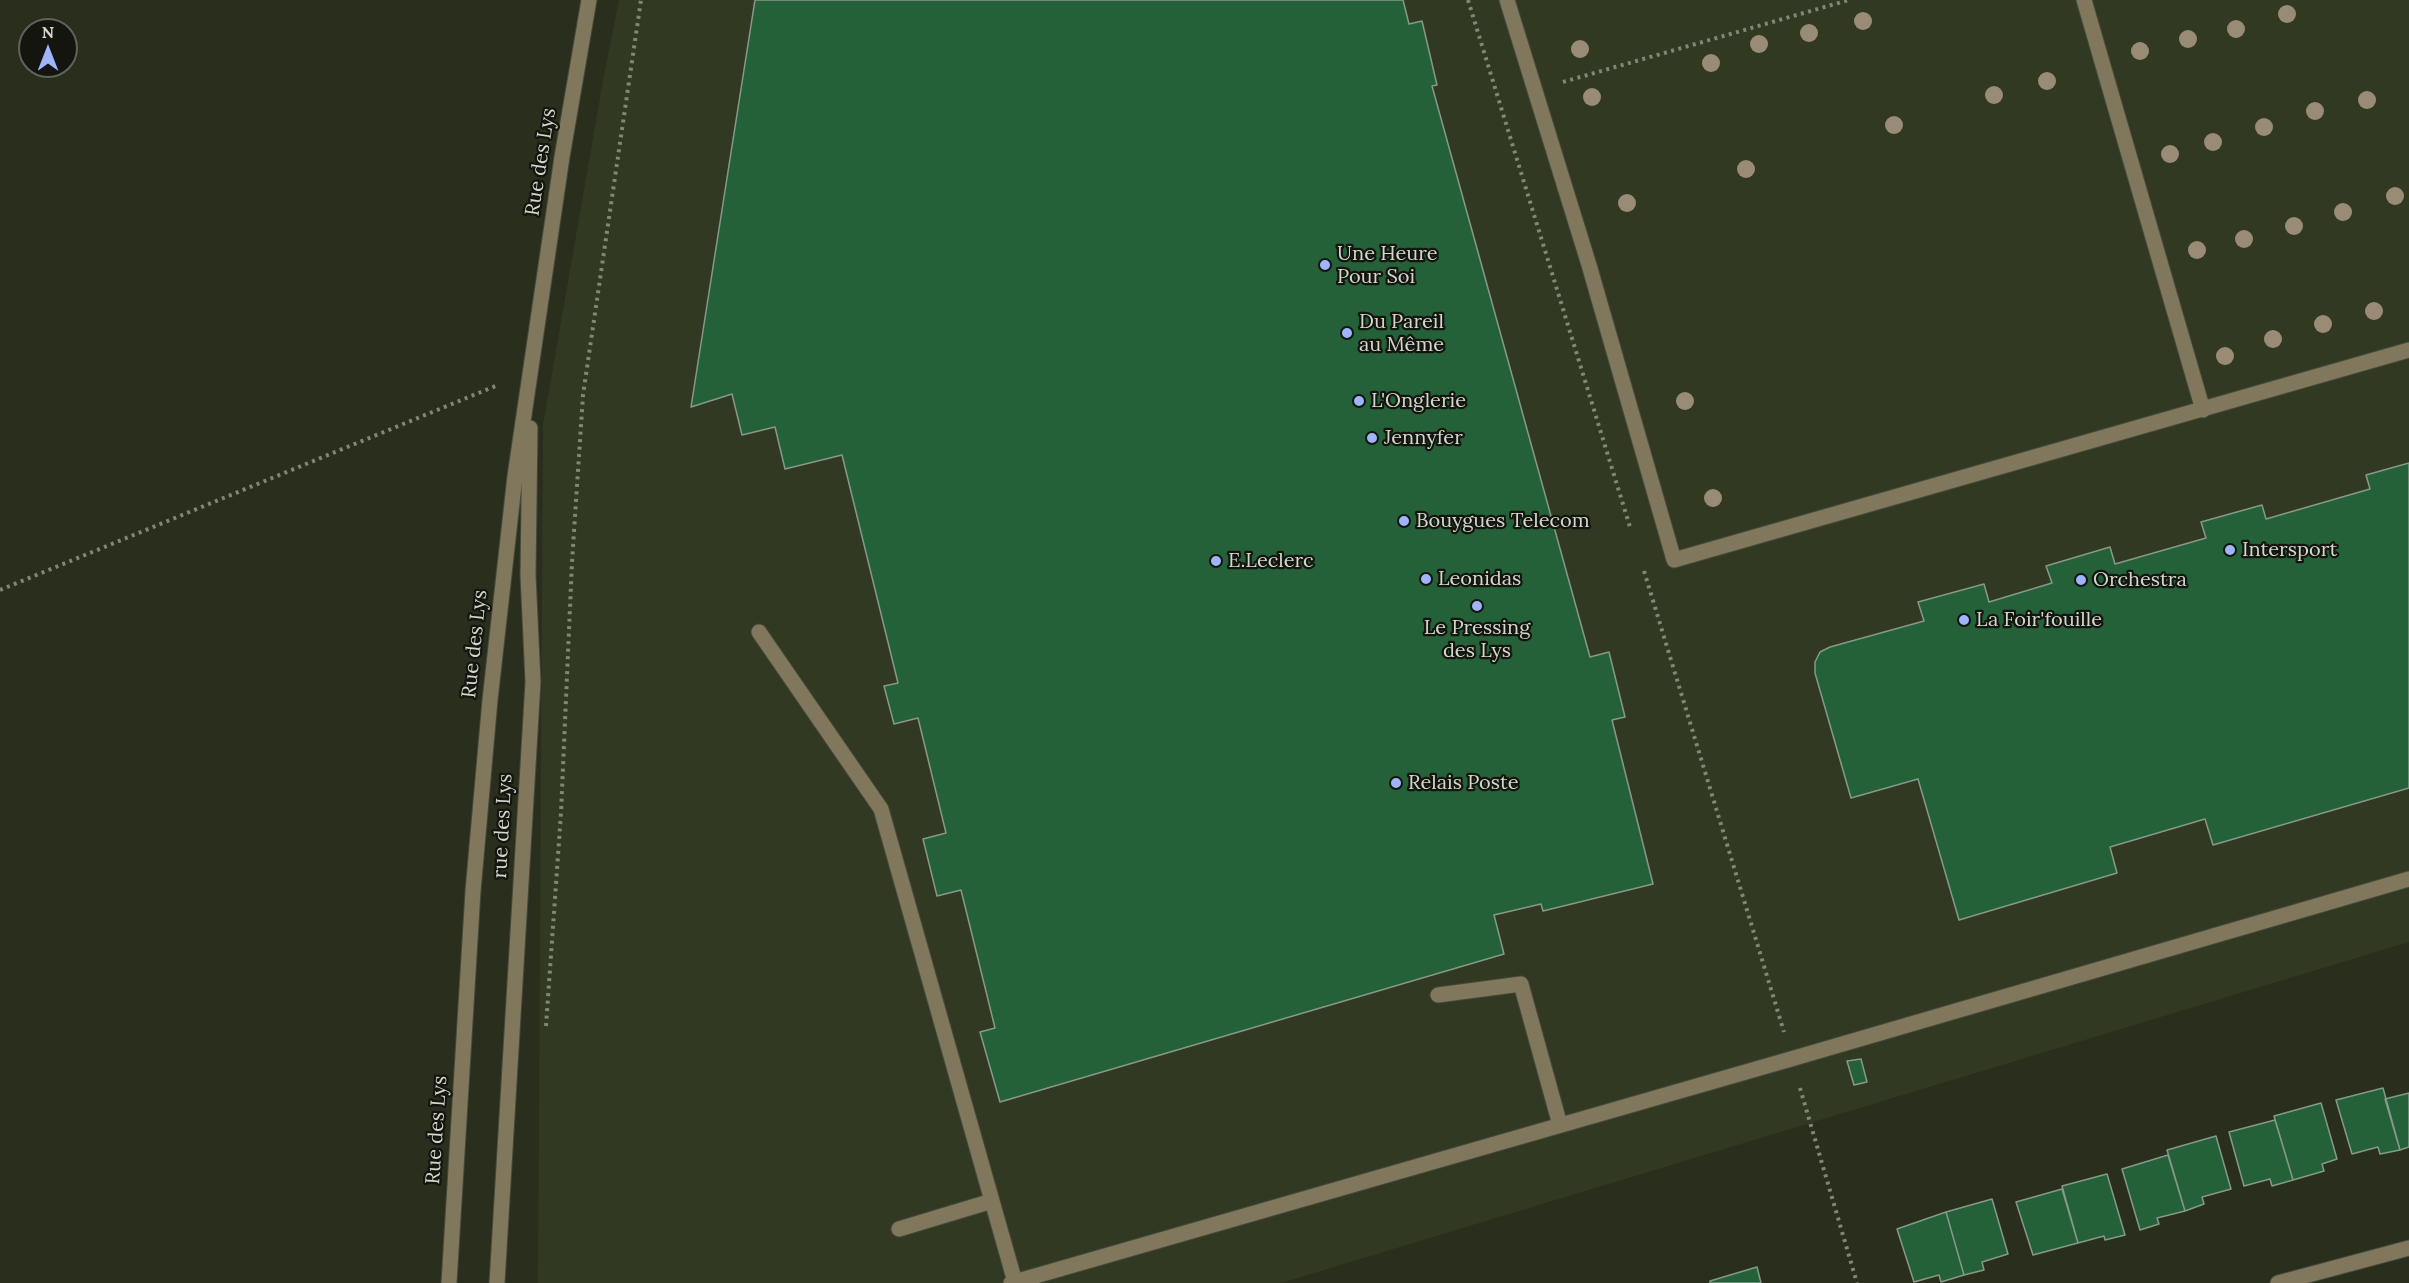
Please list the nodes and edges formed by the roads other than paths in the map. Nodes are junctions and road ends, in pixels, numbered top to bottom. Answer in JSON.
{"nodes":[{"id":1,"x":595,"y":0,"type":"edge"},
{"id":2,"x":1507,"y":0,"type":"edge"},
{"id":3,"x":2084,"y":0,"type":"edge"},
{"id":4,"x":588,"y":8,"type":"edge"},
{"id":5,"x":2409,"y":351,"type":"edge"},
{"id":6,"x":531,"y":371,"type":"junction"},
{"id":7,"x":2203,"y":410,"type":"junction"},
{"id":8,"x":759,"y":632,"type":"dead end"},
{"id":9,"x":2409,"y":879,"type":"edge"},
{"id":10,"x":1438,"y":994,"type":"dead end"},
{"id":11,"x":1560,"y":1125,"type":"junction"},
{"id":12,"x":992,"y":1201,"type":"junction"},
{"id":13,"x":899,"y":1229,"type":"dead end"},
{"id":14,"x":2409,"y":1248,"type":"edge"},
{"id":15,"x":1013,"y":1282,"type":"edge"},
{"id":16,"x":449,"y":1283,"type":"edge"},
{"id":17,"x":497,"y":1283,"type":"edge"},
{"id":18,"x":2278,"y":1283,"type":"edge"}],
"edges":[{"from":1,"to":4,"type":"street","name":"Rue des Lys"},
{"from":2,"to":7,"type":"street"},
{"from":3,"to":7,"type":"street"},
{"from":4,"to":6,"type":"street","name":"Rue des Lys"},
{"from":5,"to":7,"type":"street"},
{"from":6,"to":16,"type":"street","name":"Rue des Lys"},
{"from":6,"to":17,"type":"street","name":"rue des Lys"},
{"from":8,"to":12,"type":"street"},
{"from":9,"to":11,"type":"street"},
{"from":10,"to":11,"type":"street"},
{"from":11,"to":15,"type":"street"},
{"from":12,"to":13,"type":"street"},
{"from":12,"to":15,"type":"street"},
{"from":14,"to":18,"type":"street"}]}
